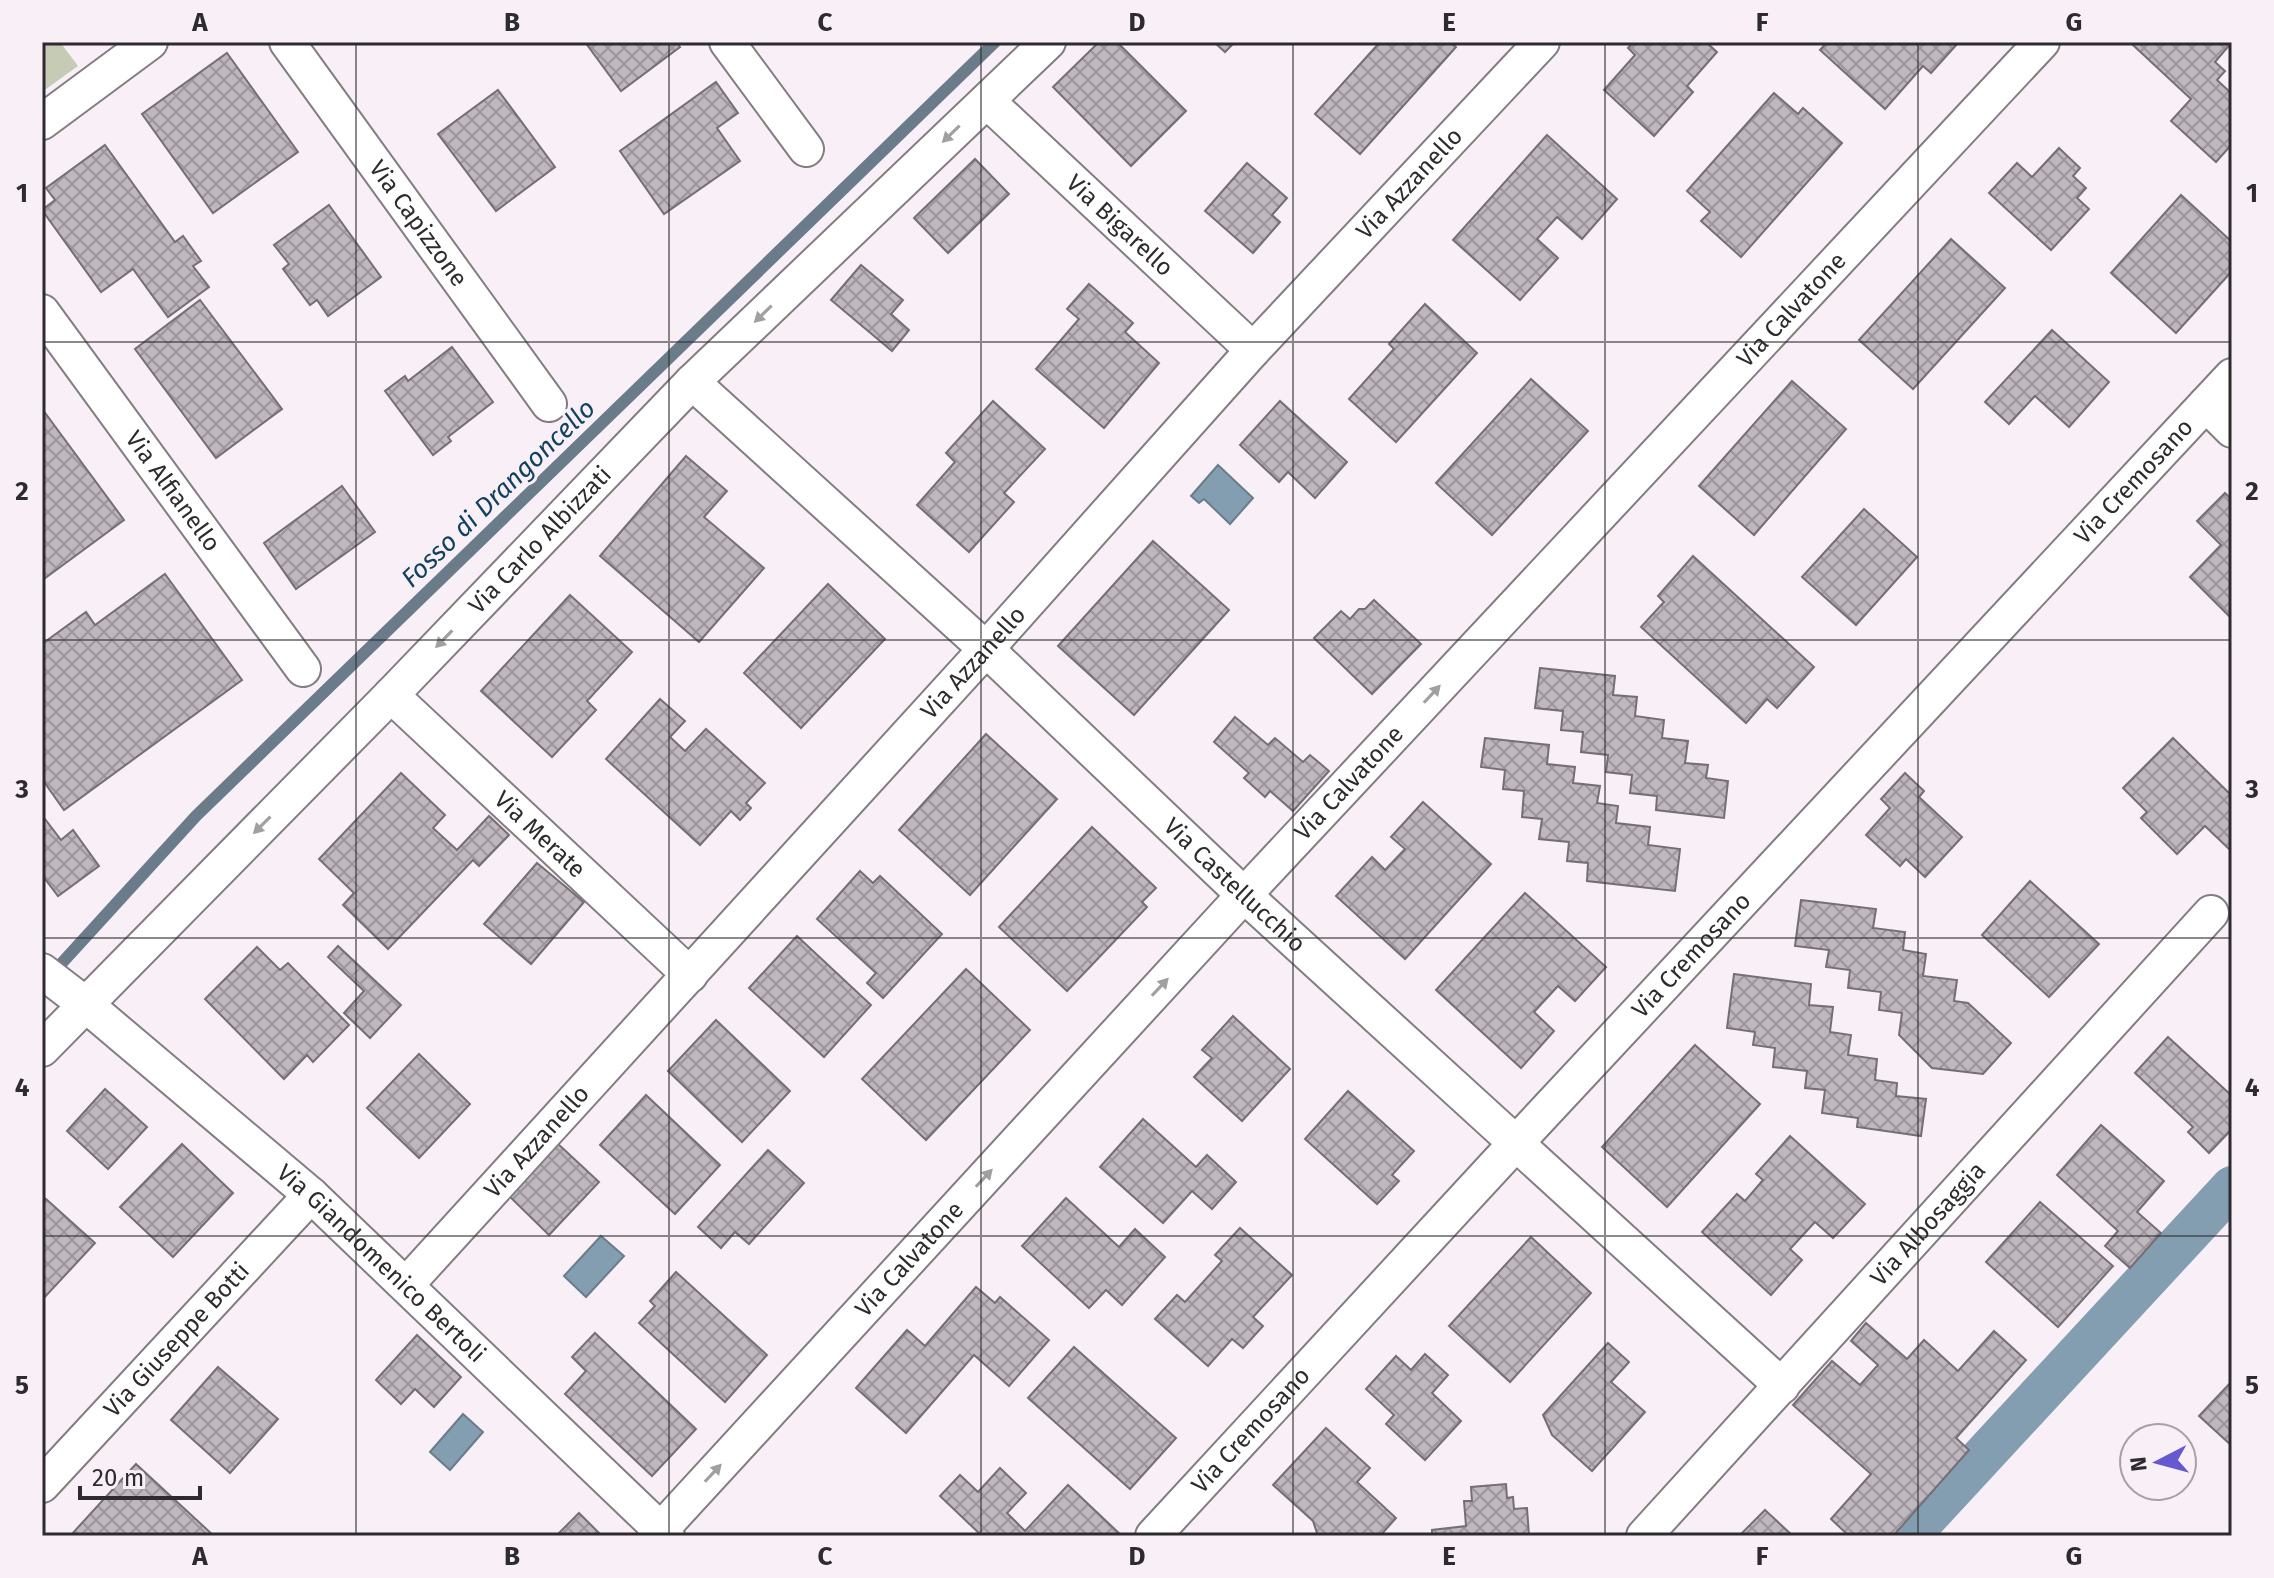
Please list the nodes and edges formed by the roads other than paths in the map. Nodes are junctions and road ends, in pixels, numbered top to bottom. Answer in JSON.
{"nodes":[{"id":1,"x":150,"y":42,"type":"edge"},
{"id":2,"x":287,"y":42,"type":"edge"},
{"id":3,"x":727,"y":42,"type":"edge"},
{"id":4,"x":1048,"y":42,"type":"edge"},
{"id":5,"x":1542,"y":42,"type":"edge"},
{"id":6,"x":2042,"y":42,"type":"edge"},
{"id":7,"x":987,"y":101,"type":"junction"},
{"id":8,"x":42,"y":122,"type":"edge"},
{"id":9,"x":806,"y":149,"type":"dead end"},
{"id":10,"x":42,"y":312,"type":"edge"},
{"id":11,"x":1253,"y":350,"type":"junction"},
{"id":12,"x":2232,"y":376,"type":"edge"},
{"id":13,"x":692,"y":382,"type":"junction"},
{"id":14,"x":549,"y":404,"type":"dead end"},
{"id":15,"x":2206,"y":404,"type":"junction"},
{"id":16,"x":2232,"y":430,"type":"edge"},
{"id":17,"x":986,"y":649,"type":"junction"},
{"id":18,"x":303,"y":669,"type":"dead end"},
{"id":19,"x":391,"y":695,"type":"junction"},
{"id":20,"x":1244,"y":895,"type":"junction"},
{"id":21,"x":2211,"y":913,"type":"dead end"},
{"id":22,"x":42,"y":971,"type":"edge"},
{"id":23,"x":690,"y":975,"type":"junction"},
{"id":24,"x":85,"y":1004,"type":"junction"},
{"id":25,"x":42,"y":1049,"type":"edge"},
{"id":26,"x":1516,"y":1143,"type":"junction"},
{"id":27,"x":311,"y":1195,"type":"junction"},
{"id":28,"x":406,"y":1285,"type":"junction"},
{"id":29,"x":1782,"y":1386,"type":"junction"},
{"id":30,"x":42,"y":1485,"type":"edge"},
{"id":31,"x":661,"y":1534,"type":"edge"},
{"id":32,"x":1153,"y":1536,"type":"edge"},
{"id":33,"x":1644,"y":1536,"type":"edge"}],
"edges":[{"from":1,"to":8,"type":"street"},
{"from":2,"to":14,"type":"street","name":"Via Capizzone"},
{"from":3,"to":9,"type":"street"},
{"from":4,"to":7,"type":"street","name":"Via Carlo Albizzati"},
{"from":5,"to":11,"type":"street","name":"Via Azzanello"},
{"from":20,"to":6,"type":"street","name":"Via Calvatone","one_way":true},
{"from":7,"to":11,"type":"street","name":"Via Bigarello"},
{"from":7,"to":13,"type":"street","name":"Via Carlo Albizzati","one_way":true},
{"from":10,"to":18,"type":"street","name":"Via Alfianello"},
{"from":11,"to":17,"type":"street","name":"Via Azzanello"},
{"from":12,"to":15,"type":"street","name":"Via Cremosano"},
{"from":13,"to":17,"type":"street","name":"Via Castellucchio"},
{"from":13,"to":19,"type":"street","name":"Via Carlo Albizzati","one_way":true},
{"from":15,"to":16,"type":"street"},
{"from":15,"to":26,"type":"street","name":"Via Cremosano"},
{"from":17,"to":20,"type":"street","name":"Via Castellucchio"},
{"from":17,"to":23,"type":"street","name":"Via Azzanello"},
{"from":19,"to":23,"type":"street","name":"Via Merate"},
{"from":19,"to":24,"type":"street","name":"Via Carlo Albizzati","one_way":true},
{"from":20,"to":26,"type":"street","name":"Via Castellucchio"},
{"from":31,"to":20,"type":"street","name":"Via Calvatone","one_way":true},
{"from":21,"to":29,"type":"street","name":"Via Albosaggia"},
{"from":22,"to":24,"type":"street","name":"Via Giandomenico Bertoli"},
{"from":23,"to":28,"type":"street","name":"Via Azzanello"},
{"from":24,"to":25,"type":"street","name":"Via Carlo Albizzati"},
{"from":24,"to":27,"type":"street","name":"Via Giandomenico Bertoli"},
{"from":26,"to":29,"type":"street","name":"Via Castellucchio"},
{"from":26,"to":32,"type":"street","name":"Via Cremosano"},
{"from":27,"to":28,"type":"street","name":"Via Giandomenico Bertoli"},
{"from":27,"to":30,"type":"street","name":"Via Giuseppe Botti"},
{"from":28,"to":31,"type":"street","name":"Via Giandomenico Bertoli"},
{"from":29,"to":33,"type":"street","name":"Via Albosaggia"}]}
